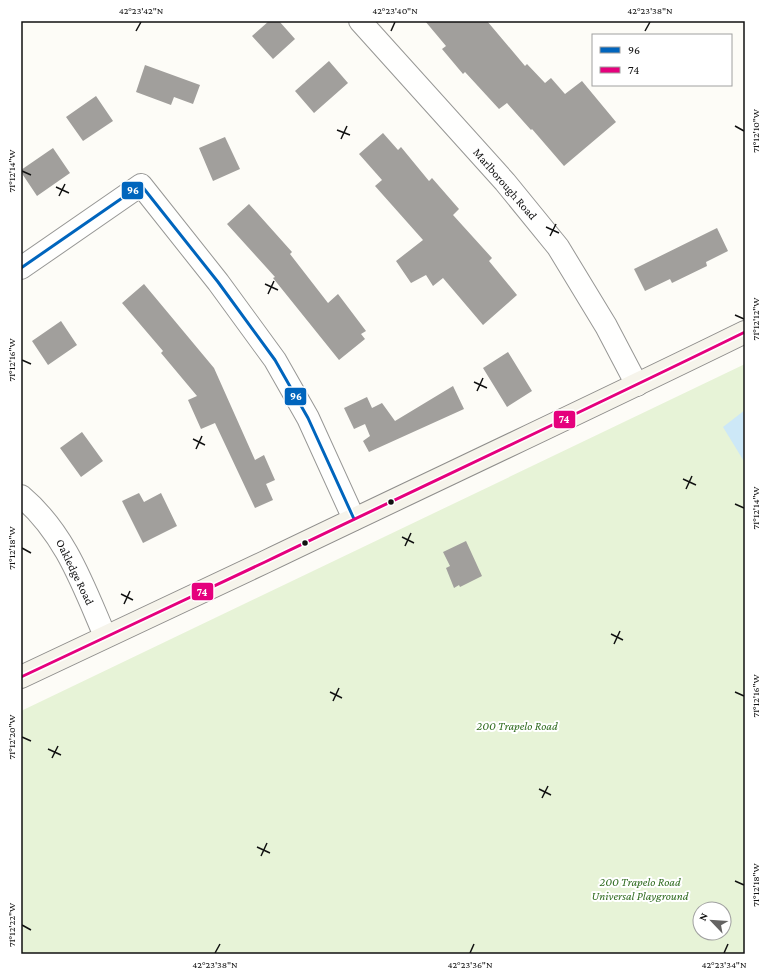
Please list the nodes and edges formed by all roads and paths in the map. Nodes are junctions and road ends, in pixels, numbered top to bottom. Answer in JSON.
{"nodes":[{"id":1,"x":360,"y":21,"type":"edge"},
{"id":2,"x":21,"y":268,"type":"edge"},
{"id":3,"x":745,"y":332,"type":"edge"},
{"id":4,"x":637,"y":385,"type":"junction"},
{"id":5,"x":21,"y":496,"type":"edge"},
{"id":6,"x":354,"y":519,"type":"junction"},
{"id":7,"x":105,"y":636,"type":"junction"},
{"id":8,"x":21,"y":677,"type":"edge"}],
"edges":[{"from":1,"to":4,"type":"street","name":"Marlborough Road"},
{"from":2,"to":6,"type":"street"},
{"from":3,"to":4,"type":"main road"},
{"from":4,"to":6,"type":"main road"},
{"from":5,"to":7,"type":"street","name":"Oakledge Road"},
{"from":6,"to":7,"type":"main road"},
{"from":7,"to":8,"type":"main road"}]}
